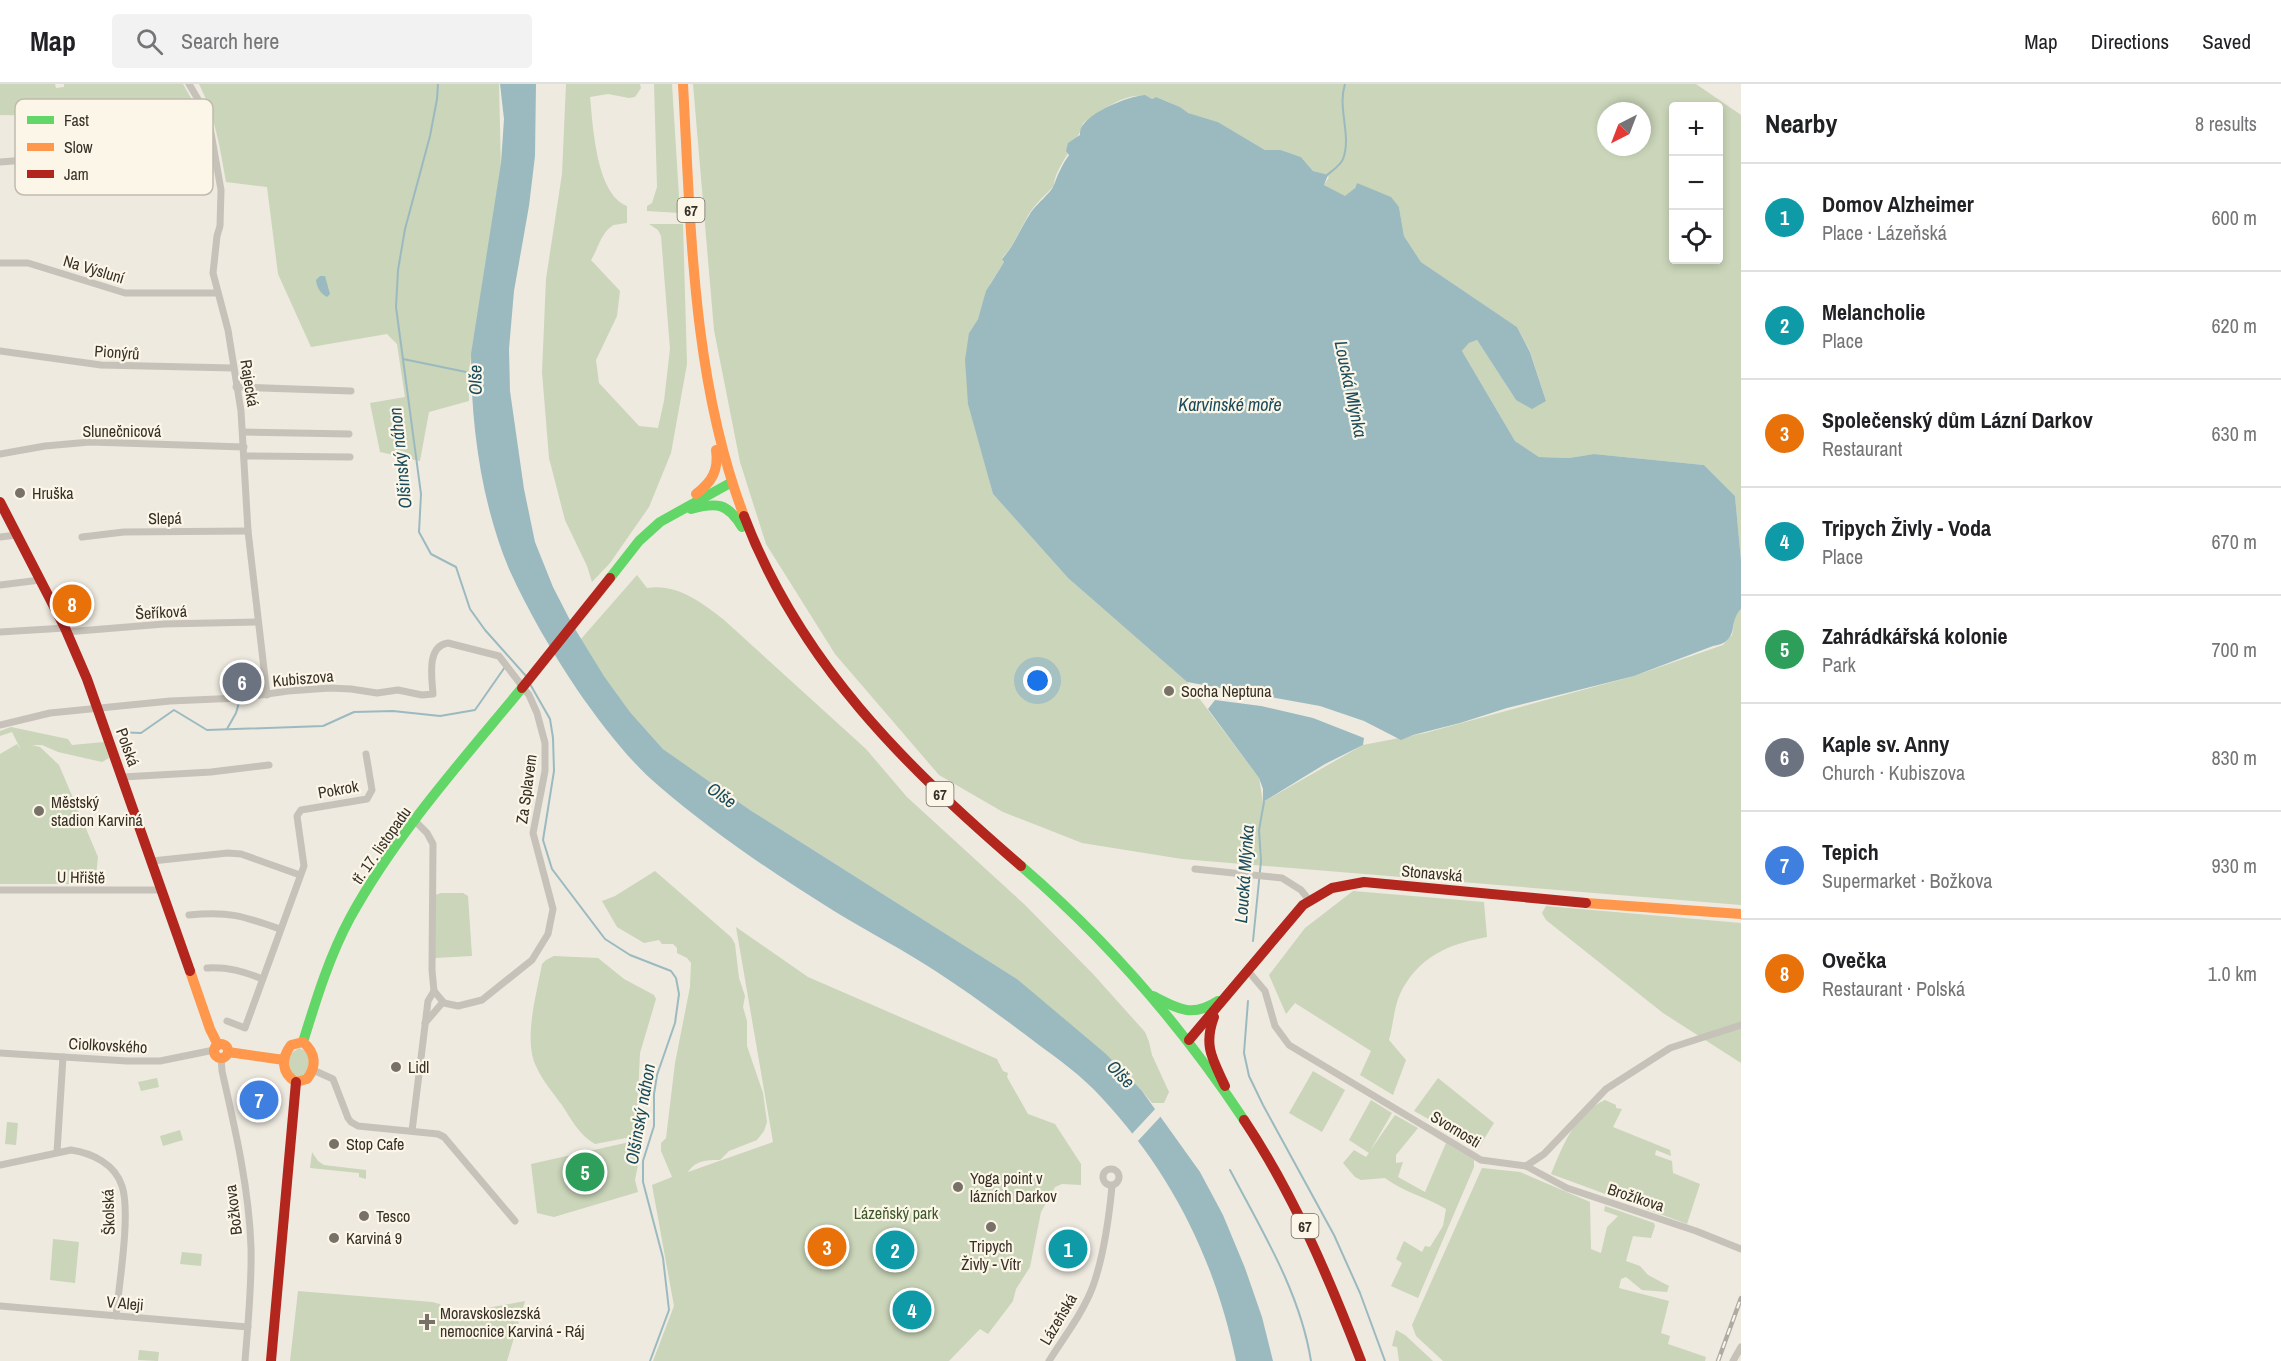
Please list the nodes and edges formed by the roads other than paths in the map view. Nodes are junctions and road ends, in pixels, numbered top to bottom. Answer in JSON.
{"nodes":[{"id":1,"x":189,"y":84,"type":"edge"},
{"id":2,"x":683,"y":84,"type":"edge"},
{"id":3,"x":198,"y":99,"type":"edge"},
{"id":4,"x":213,"y":144,"type":"edge"},
{"id":5,"x":15,"y":161,"type":"edge"},
{"id":6,"x":0,"y":162,"type":"edge"},
{"id":7,"x":0,"y":263,"type":"edge"},
{"id":8,"x":218,"y":293,"type":"junction"},
{"id":9,"x":0,"y":351,"type":"edge"},
{"id":10,"x":233,"y":368,"type":"junction"},
{"id":11,"x":236,"y":387,"type":"junction"},
{"id":12,"x":351,"y":390,"type":"dead end"},
{"id":13,"x":714,"y":414,"type":"junction"},
{"id":14,"x":243,"y":432,"type":"junction"},
{"id":15,"x":349,"y":434,"type":"dead end"},
{"id":16,"x":244,"y":447,"type":"junction"},
{"id":17,"x":0,"y":454,"type":"edge"},
{"id":18,"x":244,"y":456,"type":"junction"},
{"id":19,"x":350,"y":457,"type":"dead end"},
{"id":20,"x":732,"y":482,"type":"junction"},
{"id":21,"x":0,"y":502,"type":"edge"},
{"id":22,"x":673,"y":514,"type":"junction"},
{"id":23,"x":248,"y":531,"type":"junction"},
{"id":24,"x":17,"y":535,"type":"junction"},
{"id":25,"x":0,"y":537,"type":"edge"},
{"id":26,"x":82,"y":537,"type":"dead end"},
{"id":27,"x":763,"y":562,"type":"junction"},
{"id":28,"x":40,"y":580,"type":"junction"},
{"id":29,"x":0,"y":585,"type":"edge"},
{"id":30,"x":258,"y":622,"type":"junction"},
{"id":31,"x":65,"y":630,"type":"junction"},
{"id":32,"x":0,"y":632,"type":"edge"},
{"id":33,"x":433,"y":655,"type":"joint"},
{"id":34,"x":267,"y":695,"type":"junction"},
{"id":35,"x":98,"y":708,"type":"junction"},
{"id":36,"x":0,"y":725,"type":"edge"},
{"id":37,"x":366,"y":754,"type":"dead end"},
{"id":38,"x":269,"y":765,"type":"dead end"},
{"id":39,"x":123,"y":777,"type":"junction"},
{"id":40,"x":415,"y":821,"type":"junction"},
{"id":41,"x":152,"y":861,"type":"junction"},
{"id":42,"x":1195,"y":869,"type":"dead end"},
{"id":43,"x":300,"y":875,"type":"junction"},
{"id":44,"x":0,"y":890,"type":"edge"},
{"id":45,"x":162,"y":890,"type":"junction"},
{"id":46,"x":1309,"y":900,"type":"junction"},
{"id":47,"x":1741,"y":914,"type":"edge"},
{"id":48,"x":189,"y":915,"type":"dead end"},
{"id":49,"x":280,"y":929,"type":"junction"},
{"id":50,"x":207,"y":968,"type":"dead end"},
{"id":51,"x":1248,"y":971,"type":"junction"},
{"id":52,"x":262,"y":979,"type":"junction"},
{"id":53,"x":1232,"y":990,"type":"junction"},
{"id":54,"x":434,"y":991,"type":"junction"},
{"id":55,"x":1153,"y":996,"type":"junction"},
{"id":56,"x":443,"y":1002,"type":"junction"},
{"id":57,"x":227,"y":1021,"type":"dead end"},
{"id":58,"x":425,"y":1023,"type":"junction"},
{"id":59,"x":1741,"y":1025,"type":"edge"},
{"id":60,"x":1189,"y":1040,"type":"junction"},
{"id":61,"x":303,"y":1042,"type":"junction"},
{"id":62,"x":220,"y":1051,"type":"junction"},
{"id":63,"x":0,"y":1053,"type":"edge"},
{"id":64,"x":63,"y":1057,"type":"junction"},
{"id":65,"x":284,"y":1060,"type":"junction"},
{"id":66,"x":314,"y":1070,"type":"junction"},
{"id":67,"x":296,"y":1082,"type":"junction"},
{"id":68,"x":1232,"y":1100,"type":"junction"},
{"id":69,"x":412,"y":1131,"type":"junction"},
{"id":70,"x":57,"y":1152,"type":"junction"},
{"id":71,"x":0,"y":1165,"type":"edge"},
{"id":72,"x":1526,"y":1166,"type":"junction"},
{"id":73,"x":1112,"y":1186,"type":"dead end"},
{"id":74,"x":515,"y":1221,"type":"dead end"},
{"id":75,"x":1741,"y":1249,"type":"edge"},
{"id":76,"x":0,"y":1306,"type":"edge"},
{"id":77,"x":116,"y":1316,"type":"junction"},
{"id":78,"x":248,"y":1327,"type":"junction"},
{"id":79,"x":1741,"y":1347,"type":"edge"},
{"id":80,"x":245,"y":1361,"type":"edge"},
{"id":81,"x":271,"y":1361,"type":"edge"},
{"id":82,"x":1048,"y":1361,"type":"edge"},
{"id":83,"x":1361,"y":1361,"type":"edge"},
{"id":84,"x":1733,"y":1361,"type":"edge"}],
"edges":[{"from":1,"to":3,"type":"street","name":"Rajecká"},
{"from":2,"to":13,"type":"main road","number":"67"},
{"from":4,"to":8,"type":"street","name":"Rajecká"},
{"from":5,"to":6,"type":"street"},
{"from":7,"to":8,"type":"street","name":"Na Výsluní"},
{"from":8,"to":10,"type":"street","name":"Rajecká"},
{"from":9,"to":10,"type":"street","name":"Pionýrů"},
{"from":10,"to":11,"type":"street","name":"Rajecká"},
{"from":11,"to":12,"type":"street"},
{"from":11,"to":14,"type":"street","name":"Rajecká"},
{"from":13,"to":20,"type":"main road","number":"67"},
{"from":13,"to":22,"type":"main road"},
{"from":14,"to":15,"type":"street"},
{"from":14,"to":16,"type":"street","name":"Rajecká"},
{"from":16,"to":17,"type":"street","name":"Slunečnicová"},
{"from":16,"to":18,"type":"street","name":"Rajecká"},
{"from":18,"to":19,"type":"street"},
{"from":18,"to":23,"type":"street","name":"Rajecká"},
{"from":20,"to":22,"type":"main road"},
{"from":20,"to":27,"type":"main road","number":"67"},
{"from":21,"to":24,"type":"main road","name":"Polská"},
{"from":22,"to":27,"type":"main road"},
{"from":22,"to":40,"type":"main road","name":"tř. 17. listopadu","bridge":true},
{"from":23,"to":26,"type":"street","name":"Slepá"},
{"from":23,"to":30,"type":"street","name":"Rajecká"},
{"from":24,"to":25,"type":"street"},
{"from":24,"to":28,"type":"main road","name":"Polská"},
{"from":27,"to":55,"type":"main road","number":"67"},
{"from":28,"to":29,"type":"street"},
{"from":28,"to":31,"type":"main road","name":"Polská"},
{"from":30,"to":31,"type":"street","name":"Šeříková"},
{"from":30,"to":34,"type":"street","name":"Rajecká"},
{"from":31,"to":32,"type":"street","name":"Šeříková"},
{"from":31,"to":35,"type":"main road","name":"Polská"},
{"from":33,"to":34,"type":"street","name":"Kubiszova"},
{"from":33,"to":56,"type":"street","name":"Za Splavem"},
{"from":34,"to":35,"type":"street","name":"Kubiszova"},
{"from":35,"to":36,"type":"street","name":"Kubiszova"},
{"from":35,"to":39,"type":"main road","name":"Polská"},
{"from":37,"to":43,"type":"street","name":"Pokrok"},
{"from":38,"to":39,"type":"street"},
{"from":39,"to":41,"type":"main road","name":"Polská"},
{"from":40,"to":54,"type":"street"},
{"from":40,"to":61,"type":"main road","name":"tř. 17. listopadu"},
{"from":41,"to":43,"type":"street"},
{"from":41,"to":45,"type":"main road","name":"Polská"},
{"from":42,"to":46,"type":"street"},
{"from":43,"to":49,"type":"street","name":"Pokrok"},
{"from":44,"to":45,"type":"street","name":"U Hřiště"},
{"from":45,"to":62,"type":"main road","name":"Polská"},
{"from":46,"to":47,"type":"main road","name":"Stonavská"},
{"from":46,"to":51,"type":"main road","name":"Stonavská"},
{"from":48,"to":49,"type":"street"},
{"from":49,"to":52,"type":"street","name":"Pokrok"},
{"from":50,"to":52,"type":"street"},
{"from":51,"to":53,"type":"main road","name":"Stonavská"},
{"from":51,"to":72,"type":"street","name":"Svornosti"},
{"from":52,"to":57,"type":"street","name":"Pokrok"},
{"from":53,"to":55,"type":"main road"},
{"from":53,"to":60,"type":"main road","name":"Stonavská"},
{"from":53,"to":68,"type":"main road"},
{"from":54,"to":56,"type":"street"},
{"from":54,"to":58,"type":"street"},
{"from":55,"to":60,"type":"main road","number":"67"},
{"from":56,"to":58,"type":"street"},
{"from":58,"to":69,"type":"street"},
{"from":59,"to":72,"type":"street"},
{"from":60,"to":68,"type":"main road","number":"67"},
{"from":61,"to":65,"type":"main road"},
{"from":61,"to":66,"type":"main road"},
{"from":62,"to":64,"type":"street","name":"Ciolkovského"},
{"from":62,"to":65,"type":"main road"},
{"from":62,"to":78,"type":"street","name":"Božkova"},
{"from":63,"to":64,"type":"street","name":"Ciolkovského"},
{"from":64,"to":70,"type":"street"},
{"from":65,"to":67,"type":"main road"},
{"from":66,"to":67,"type":"main road"},
{"from":66,"to":69,"type":"street"},
{"from":67,"to":81,"type":"main road"},
{"from":68,"to":83,"type":"main road","number":"67"},
{"from":69,"to":74,"type":"street"},
{"from":70,"to":71,"type":"street","name":"Školská"},
{"from":70,"to":77,"type":"street","name":"Školská"},
{"from":72,"to":75,"type":"street","name":"Brožíkova"},
{"from":73,"to":82,"type":"street","name":"Lázeňská"},
{"from":76,"to":77,"type":"street","name":"V Aleji"},
{"from":77,"to":78,"type":"street","name":"V Aleji"},
{"from":78,"to":80,"type":"street","name":"Božkova"},
{"from":79,"to":84,"type":"street"}]}
